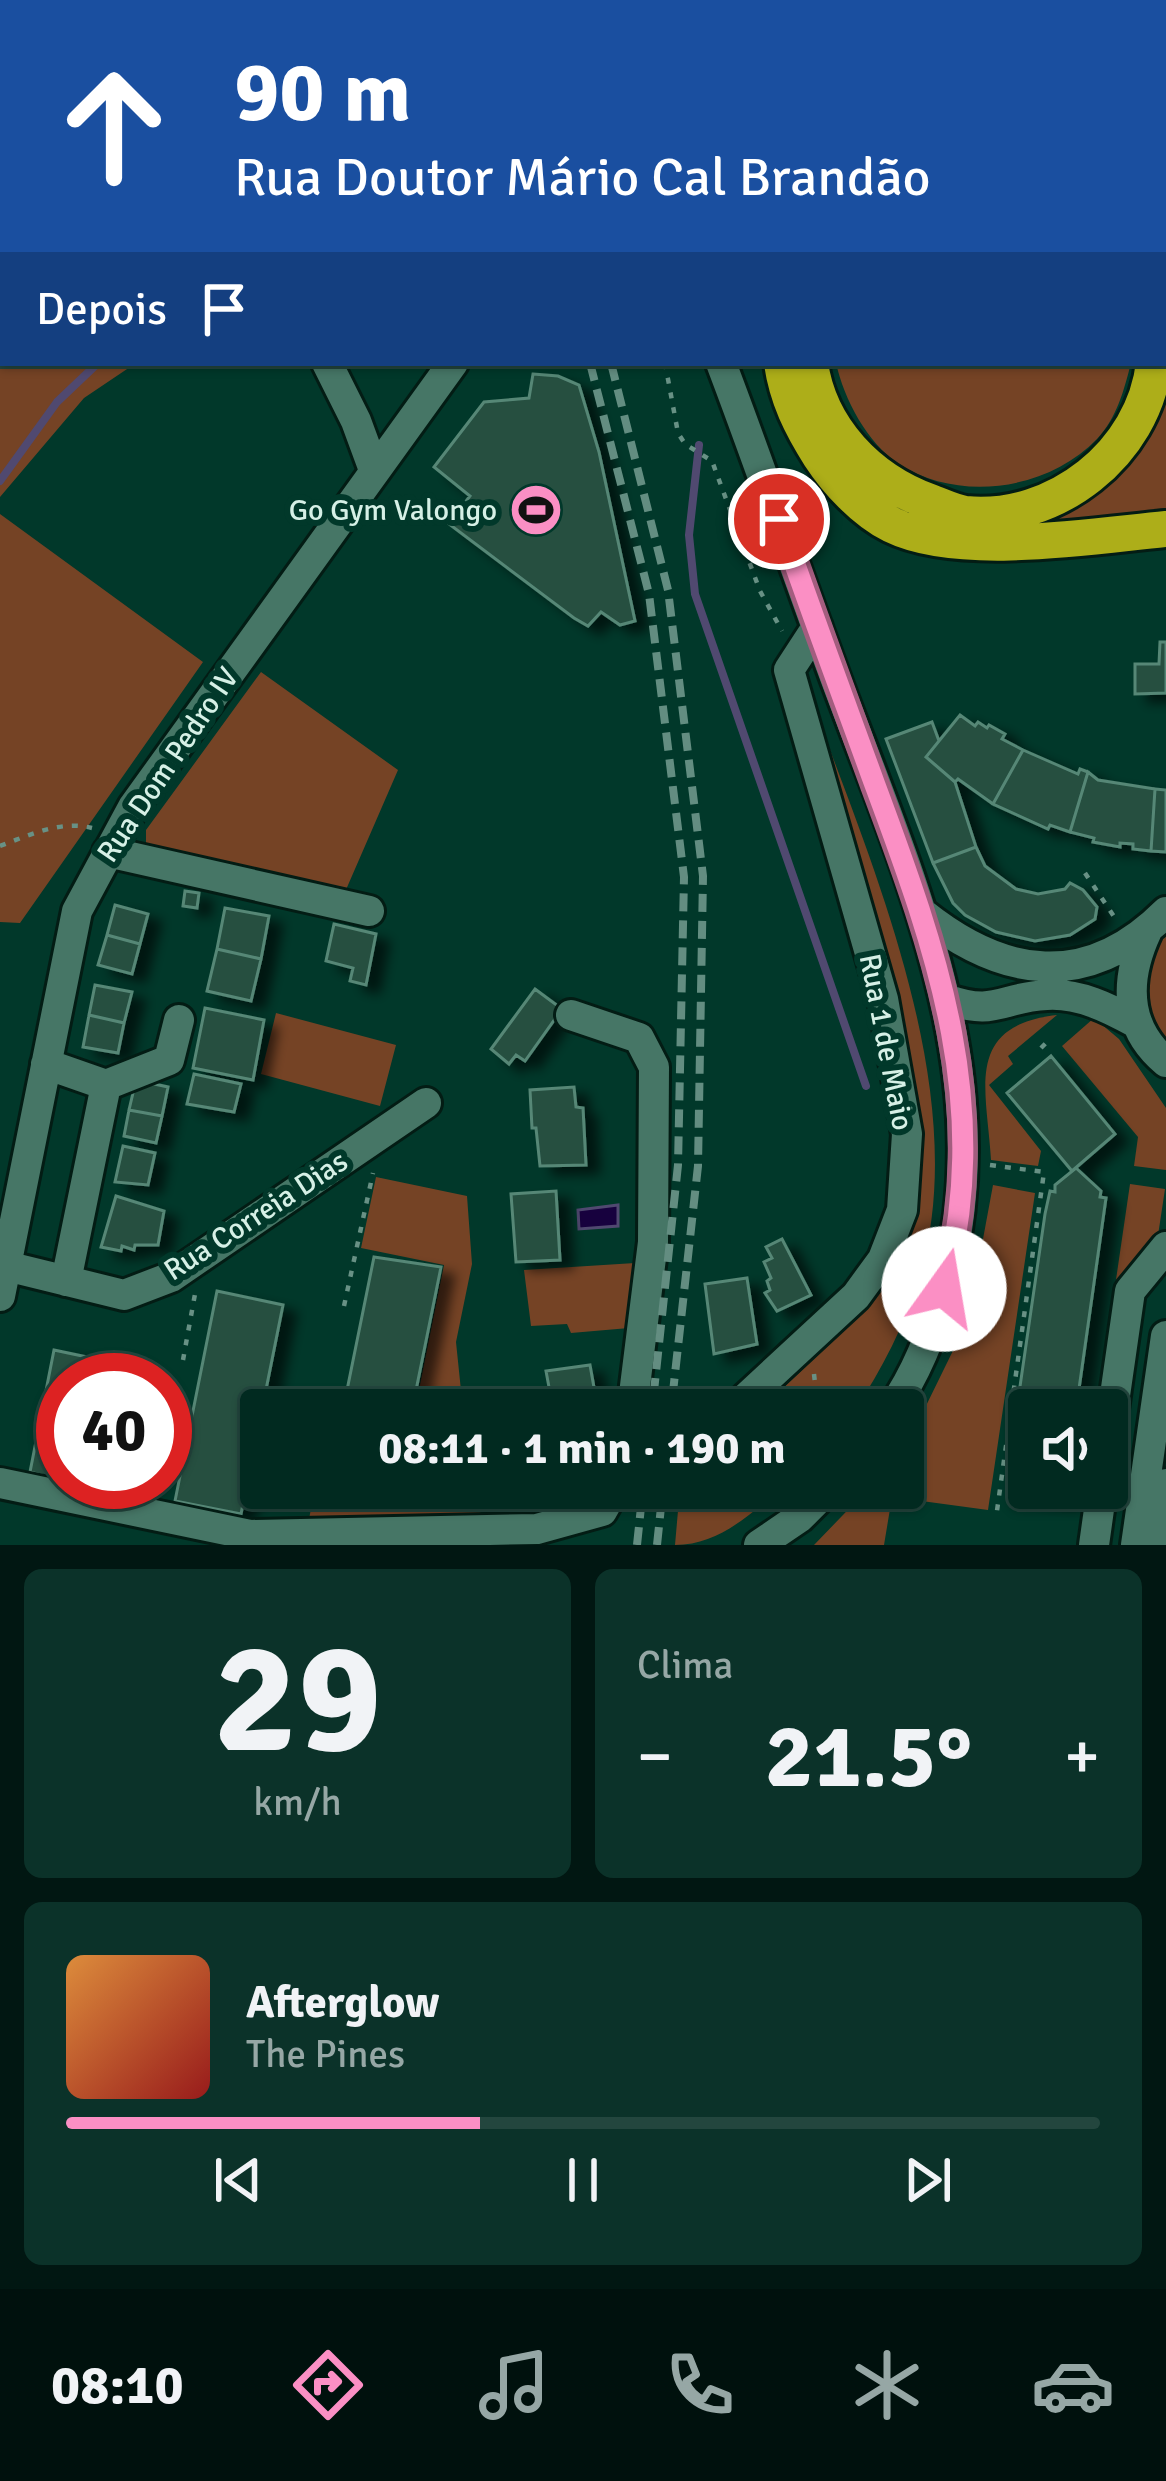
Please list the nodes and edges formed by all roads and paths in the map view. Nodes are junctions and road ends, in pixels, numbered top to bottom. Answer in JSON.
{"nodes":[{"id":1,"x":328,"y":366,"type":"edge"},
{"id":2,"x":451,"y":366,"type":"edge"},
{"id":3,"x":666,"y":366,"type":"edge"},
{"id":4,"x":722,"y":366,"type":"edge"},
{"id":5,"x":783,"y":366,"type":"edge"},
{"id":6,"x":811,"y":366,"type":"edge"},
{"id":7,"x":1154,"y":366,"type":"edge"},
{"id":8,"x":374,"y":470,"type":"junction"},
{"id":9,"x":1166,"y":529,"type":"edge"},
{"id":10,"x":804,"y":628,"type":"junction"},
{"id":11,"x":112,"y":843,"type":"junction"},
{"id":12,"x":0,"y":846,"type":"edge"},
{"id":13,"x":1085,"y":873,"type":"dead end"},
{"id":14,"x":369,"y":910,"type":"dead end"},
{"id":15,"x":922,"y":913,"type":"junction"},
{"id":16,"x":1116,"y":920,"type":"dead end"},
{"id":17,"x":1157,"y":922,"type":"edge"},
{"id":18,"x":1008,"y":964,"type":"junction"},
{"id":19,"x":946,"y":999,"type":"junction"},
{"id":20,"x":1002,"y":1005,"type":"junction"},
{"id":21,"x":571,"y":1015,"type":"dead end"},
{"id":22,"x":179,"y":1019,"type":"dead end"},
{"id":23,"x":1136,"y":1023,"type":"junction"},
{"id":24,"x":1048,"y":1041,"type":"dead end"},
{"id":25,"x":1040,"y":1048,"type":"dead end"},
{"id":26,"x":958,"y":1055,"type":"junction"},
{"id":27,"x":1166,"y":1062,"type":"edge"},
{"id":28,"x":46,"y":1064,"type":"junction"},
{"id":29,"x":106,"y":1085,"type":"junction"},
{"id":30,"x":426,"y":1103,"type":"dead end"},
{"id":31,"x":986,"y":1164,"type":"dead end"},
{"id":32,"x":373,"y":1173,"type":"dead end"},
{"id":33,"x":1166,"y":1247,"type":"edge"},
{"id":34,"x":3,"y":1281,"type":"edge"},
{"id":35,"x":66,"y":1281,"type":"junction"},
{"id":36,"x":196,"y":1288,"type":"dead end"},
{"id":37,"x":344,"y":1306,"type":"dead end"},
{"id":38,"x":1166,"y":1336,"type":"edge"},
{"id":39,"x":184,"y":1353,"type":"edge"},
{"id":40,"x":635,"y":1389,"type":"edge"},
{"id":41,"x":756,"y":1389,"type":"edge"},
{"id":42,"x":901,"y":1389,"type":"edge"},
{"id":43,"x":1116,"y":1389,"type":"edge"},
{"id":44,"x":0,"y":1483,"type":"edge"},
{"id":45,"x":1166,"y":1484,"type":"edge"},
{"id":46,"x":603,"y":1509,"type":"edge"},
{"id":47,"x":808,"y":1509,"type":"edge"},
{"id":48,"x":1099,"y":1509,"type":"edge"},
{"id":49,"x":996,"y":1518,"type":"dead end"},
{"id":50,"x":759,"y":1545,"type":"edge"},
{"id":51,"x":1094,"y":1545,"type":"edge"},
{"id":52,"x":1136,"y":1545,"type":"edge"},
{"id":53,"x":1157,"y":1545,"type":"edge"}],
"edges":[{"from":1,"to":8,"type":"street"},
{"from":2,"to":8,"type":"street","name":"Rua Dom Pedro IV"},
{"from":3,"to":10,"type":"path"},
{"from":4,"to":10,"type":"street"},
{"from":5,"to":9,"type":"highway"},
{"from":6,"to":7,"type":"highway"},
{"from":8,"to":11,"type":"street","name":"Rua Dom Pedro IV"},
{"from":10,"to":15,"type":"street"},
{"from":10,"to":41,"type":"street","name":"Rua 1 de Maio"},
{"from":11,"to":12,"type":"path"},
{"from":11,"to":14,"type":"street"},
{"from":11,"to":28,"type":"street","name":"Rua Dom Pedro IV"},
{"from":13,"to":16,"type":"path"},
{"from":15,"to":18,"type":"street"},
{"from":15,"to":19,"type":"street"},
{"from":17,"to":18,"type":"street"},
{"from":17,"to":23,"type":"street"},
{"from":18,"to":19,"type":"street"},
{"from":19,"to":20,"type":"street"},
{"from":19,"to":26,"type":"street"},
{"from":20,"to":23,"type":"street"},
{"from":20,"to":26,"type":"street"},
{"from":21,"to":40,"type":"street"},
{"from":22,"to":29,"type":"street"},
{"from":23,"to":27,"type":"street"},
{"from":24,"to":25,"type":"path"},
{"from":26,"to":42,"type":"street"},
{"from":28,"to":29,"type":"street"},
{"from":28,"to":34,"type":"street","name":"Rua Dom Pedro IV"},
{"from":29,"to":35,"type":"street"},
{"from":30,"to":35,"type":"street","name":"Rua Correia Dias"},
{"from":31,"to":49,"type":"path"},
{"from":32,"to":37,"type":"path"},
{"from":33,"to":43,"type":"street"},
{"from":34,"to":35,"type":"street","name":"Rua Correia Dias"},
{"from":36,"to":39,"type":"path"},
{"from":38,"to":52,"type":"street"},
{"from":44,"to":46,"type":"street"},
{"from":45,"to":53,"type":"street"},
{"from":47,"to":50,"type":"street"},
{"from":48,"to":51,"type":"street"}]}
